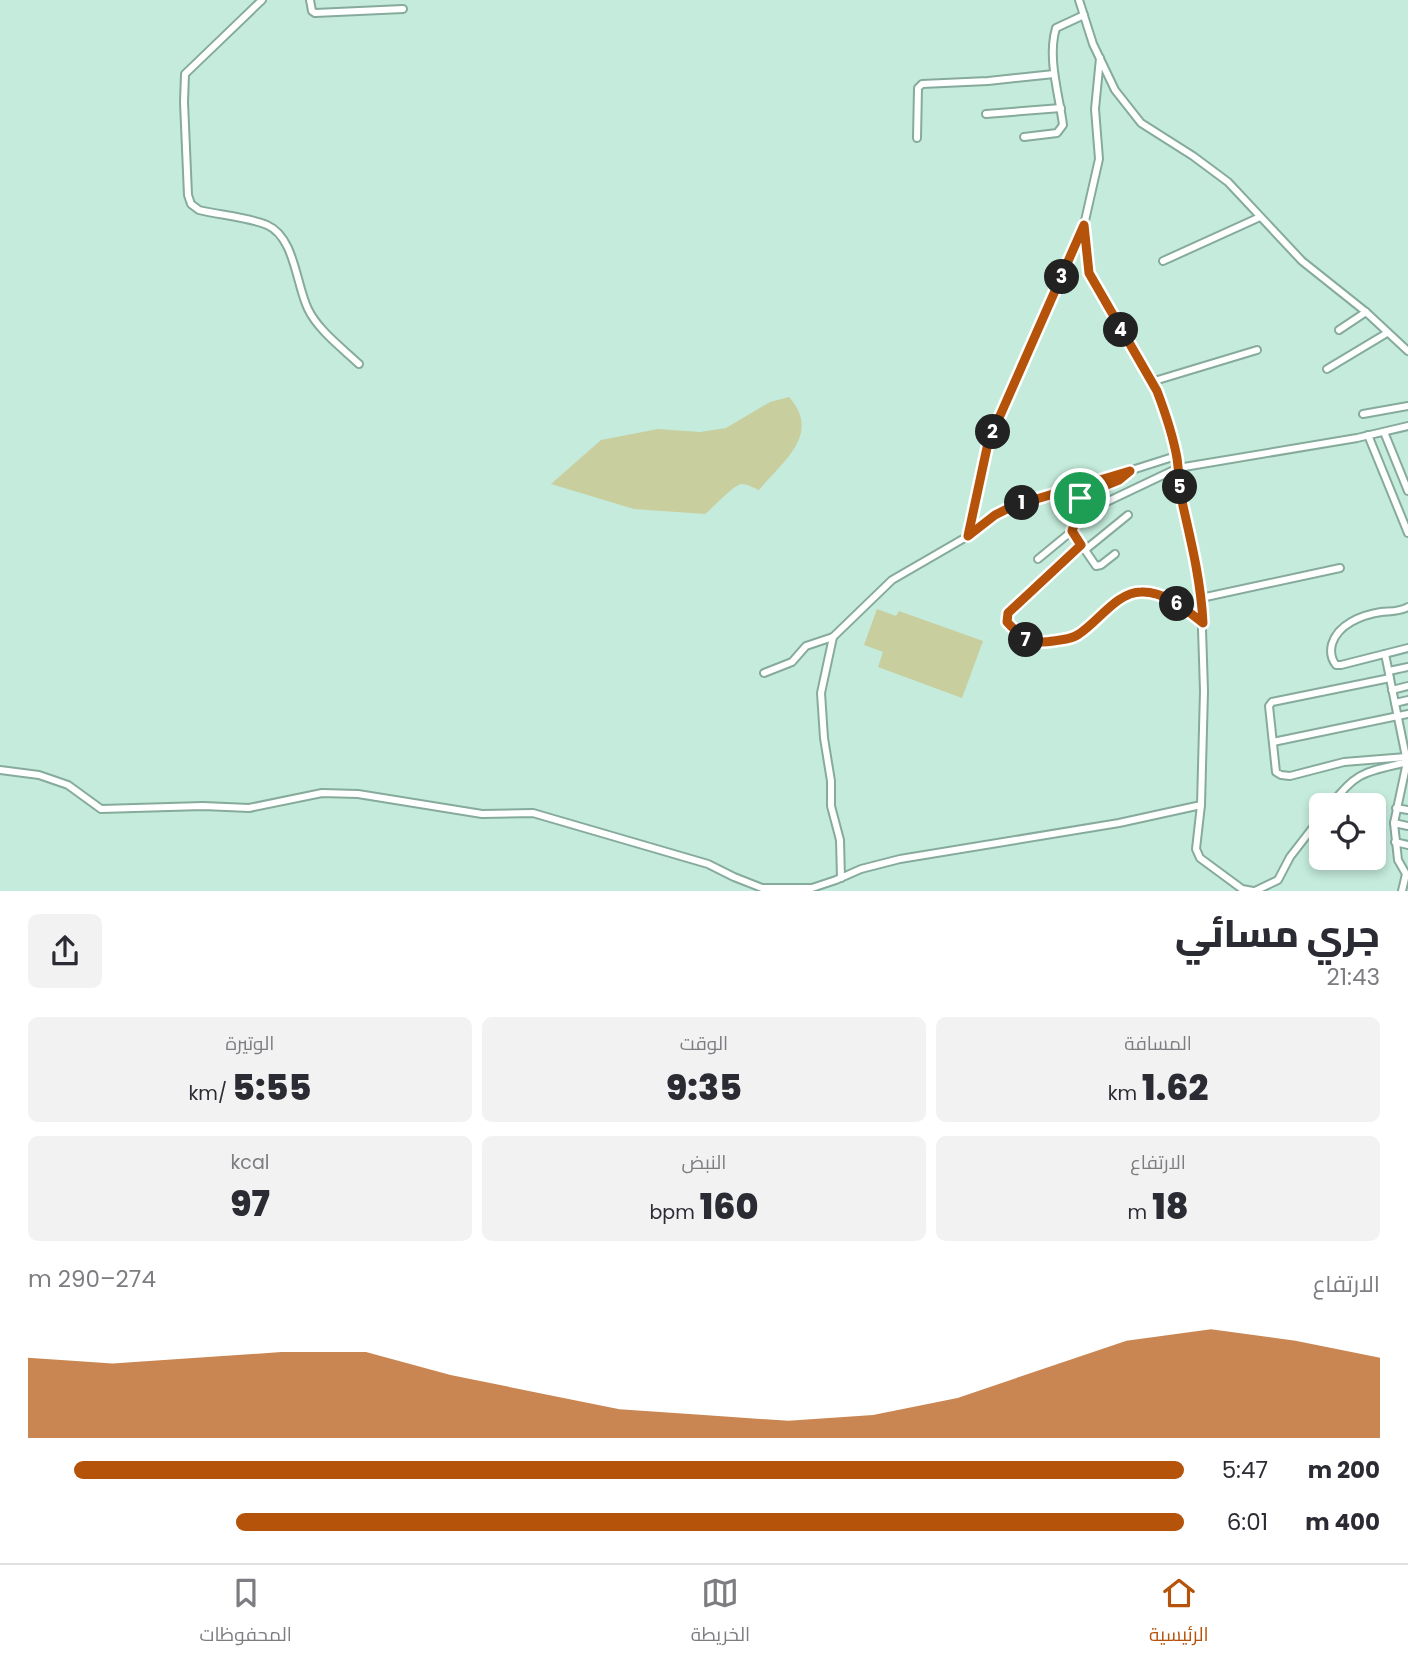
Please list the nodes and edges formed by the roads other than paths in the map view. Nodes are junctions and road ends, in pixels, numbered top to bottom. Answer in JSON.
{"nodes":[{"id":1,"x":262,"y":0,"type":"edge"},
{"id":2,"x":310,"y":0,"type":"edge"},
{"id":3,"x":1079,"y":0,"type":"edge"},
{"id":4,"x":403,"y":9,"type":"dead end"},
{"id":5,"x":1084,"y":15,"type":"junction"},
{"id":6,"x":1100,"y":58,"type":"junction"},
{"id":7,"x":1054,"y":74,"type":"junction"},
{"id":8,"x":1061,"y":108,"type":"junction"},
{"id":9,"x":986,"y":114,"type":"dead end"},
{"id":10,"x":1024,"y":136,"type":"dead end"},
{"id":11,"x":917,"y":138,"type":"dead end"},
{"id":12,"x":1260,"y":217,"type":"junction"},
{"id":13,"x":1084,"y":225,"type":"junction"},
{"id":14,"x":1163,"y":261,"type":"dead end"},
{"id":15,"x":1366,"y":312,"type":"junction"},
{"id":16,"x":1339,"y":330,"type":"dead end"},
{"id":17,"x":1387,"y":333,"type":"junction"},
{"id":18,"x":1257,"y":350,"type":"dead end"},
{"id":19,"x":1408,"y":351,"type":"edge"},
{"id":20,"x":359,"y":364,"type":"dead end"},
{"id":21,"x":1326,"y":369,"type":"dead end"},
{"id":22,"x":1151,"y":382,"type":"junction"},
{"id":23,"x":1408,"y":406,"type":"edge"},
{"id":24,"x":1363,"y":414,"type":"dead end"},
{"id":25,"x":1408,"y":426,"type":"edge"},
{"id":26,"x":1384,"y":432,"type":"junction"},
{"id":27,"x":1368,"y":435,"type":"junction"},
{"id":28,"x":1176,"y":456,"type":"junction"},
{"id":29,"x":1178,"y":468,"type":"junction"},
{"id":30,"x":1130,"y":471,"type":"junction"},
{"id":31,"x":1408,"y":491,"type":"edge"},
{"id":32,"x":1128,"y":515,"type":"dead end"},
{"id":33,"x":1077,"y":516,"type":"junction"},
{"id":34,"x":1072,"y":531,"type":"junction"},
{"id":35,"x":1408,"y":533,"type":"edge"},
{"id":36,"x":968,"y":536,"type":"junction"},
{"id":37,"x":1083,"y":548,"type":"junction"},
{"id":38,"x":1115,"y":554,"type":"dead end"},
{"id":39,"x":1038,"y":559,"type":"dead end"},
{"id":40,"x":1340,"y":568,"type":"dead end"},
{"id":41,"x":1202,"y":598,"type":"junction"},
{"id":42,"x":1406,"y":609,"type":"edge"},
{"id":43,"x":1203,"y":623,"type":"junction"},
{"id":44,"x":832,"y":636,"type":"junction"},
{"id":45,"x":1408,"y":648,"type":"edge"},
{"id":46,"x":1385,"y":654,"type":"junction"},
{"id":47,"x":1408,"y":667,"type":"edge"},
{"id":48,"x":764,"y":673,"type":"dead end"},
{"id":49,"x":1389,"y":674,"type":"junction"},
{"id":50,"x":1408,"y":686,"type":"edge"},
{"id":51,"x":1392,"y":690,"type":"junction"},
{"id":52,"x":1408,"y":700,"type":"edge"},
{"id":53,"x":1395,"y":704,"type":"junction"},
{"id":54,"x":1408,"y":715,"type":"edge"},
{"id":55,"x":1398,"y":717,"type":"junction"},
{"id":56,"x":1405,"y":733,"type":"edge"},
{"id":57,"x":1273,"y":743,"type":"junction"},
{"id":58,"x":1407,"y":760,"type":"edge"},
{"id":59,"x":0,"y":770,"type":"edge"},
{"id":60,"x":1407,"y":773,"type":"edge"},
{"id":61,"x":1340,"y":793,"type":"edge"},
{"id":62,"x":1201,"y":805,"type":"junction"},
{"id":63,"x":1396,"y":808,"type":"junction"},
{"id":64,"x":1408,"y":810,"type":"edge"},
{"id":65,"x":1394,"y":823,"type":"junction"},
{"id":66,"x":1408,"y":826,"type":"edge"},
{"id":67,"x":1309,"y":832,"type":"edge"},
{"id":68,"x":1395,"y":842,"type":"junction"},
{"id":69,"x":1408,"y":845,"type":"edge"},
{"id":70,"x":1406,"y":870,"type":"edge"},
{"id":71,"x":841,"y":878,"type":"junction"},
{"id":72,"x":1254,"y":891,"type":"edge"},
{"id":73,"x":1402,"y":891,"type":"edge"}],
"edges":[{"from":1,"to":20,"type":"street"},
{"from":2,"to":4,"type":"street"},
{"from":3,"to":5,"type":"street"},
{"from":5,"to":6,"type":"street"},
{"from":5,"to":7,"type":"street"},
{"from":6,"to":12,"type":"street"},
{"from":6,"to":13,"type":"street"},
{"from":7,"to":8,"type":"street"},
{"from":7,"to":11,"type":"street"},
{"from":8,"to":9,"type":"street"},
{"from":8,"to":10,"type":"street"},
{"from":12,"to":14,"type":"street"},
{"from":12,"to":15,"type":"street"},
{"from":13,"to":22,"type":"street"},
{"from":13,"to":36,"type":"street"},
{"from":15,"to":16,"type":"street"},
{"from":15,"to":17,"type":"street"},
{"from":17,"to":19,"type":"street"},
{"from":17,"to":21,"type":"street"},
{"from":18,"to":22,"type":"street"},
{"from":22,"to":28,"type":"street"},
{"from":23,"to":24,"type":"street"},
{"from":25,"to":26,"type":"street"},
{"from":26,"to":27,"type":"street"},
{"from":26,"to":31,"type":"street"},
{"from":27,"to":29,"type":"street"},
{"from":27,"to":35,"type":"street"},
{"from":28,"to":29,"type":"street"},
{"from":28,"to":30,"type":"street"},
{"from":29,"to":33,"type":"street"},
{"from":29,"to":41,"type":"street"},
{"from":30,"to":33,"type":"street"},
{"from":30,"to":36,"type":"street"},
{"from":32,"to":37,"type":"street"},
{"from":33,"to":34,"type":"street"},
{"from":34,"to":37,"type":"street"},
{"from":34,"to":39,"type":"street"},
{"from":36,"to":44,"type":"street"},
{"from":37,"to":38,"type":"street"},
{"from":37,"to":43,"type":"street"},
{"from":40,"to":41,"type":"street"},
{"from":41,"to":43,"type":"street"},
{"from":42,"to":46,"type":"street"},
{"from":43,"to":62,"type":"street"},
{"from":44,"to":48,"type":"street"},
{"from":44,"to":71,"type":"street"},
{"from":45,"to":46,"type":"street"},
{"from":46,"to":49,"type":"street"},
{"from":47,"to":49,"type":"street"},
{"from":49,"to":51,"type":"street"},
{"from":49,"to":57,"type":"street"},
{"from":50,"to":51,"type":"street"},
{"from":51,"to":53,"type":"street"},
{"from":52,"to":53,"type":"street"},
{"from":53,"to":55,"type":"street"},
{"from":54,"to":55,"type":"street"},
{"from":55,"to":56,"type":"street"},
{"from":55,"to":57,"type":"street"},
{"from":56,"to":58,"type":"street"},
{"from":57,"to":58,"type":"street"},
{"from":58,"to":60,"type":"street"},
{"from":58,"to":61,"type":"street"},
{"from":59,"to":71,"type":"street"},
{"from":60,"to":63,"type":"street"},
{"from":62,"to":71,"type":"street"},
{"from":62,"to":72,"type":"street"},
{"from":63,"to":64,"type":"street"},
{"from":63,"to":65,"type":"street"},
{"from":65,"to":66,"type":"street"},
{"from":65,"to":68,"type":"street"},
{"from":67,"to":72,"type":"street"},
{"from":68,"to":69,"type":"street"},
{"from":68,"to":70,"type":"street"},
{"from":70,"to":73,"type":"street"}]}
